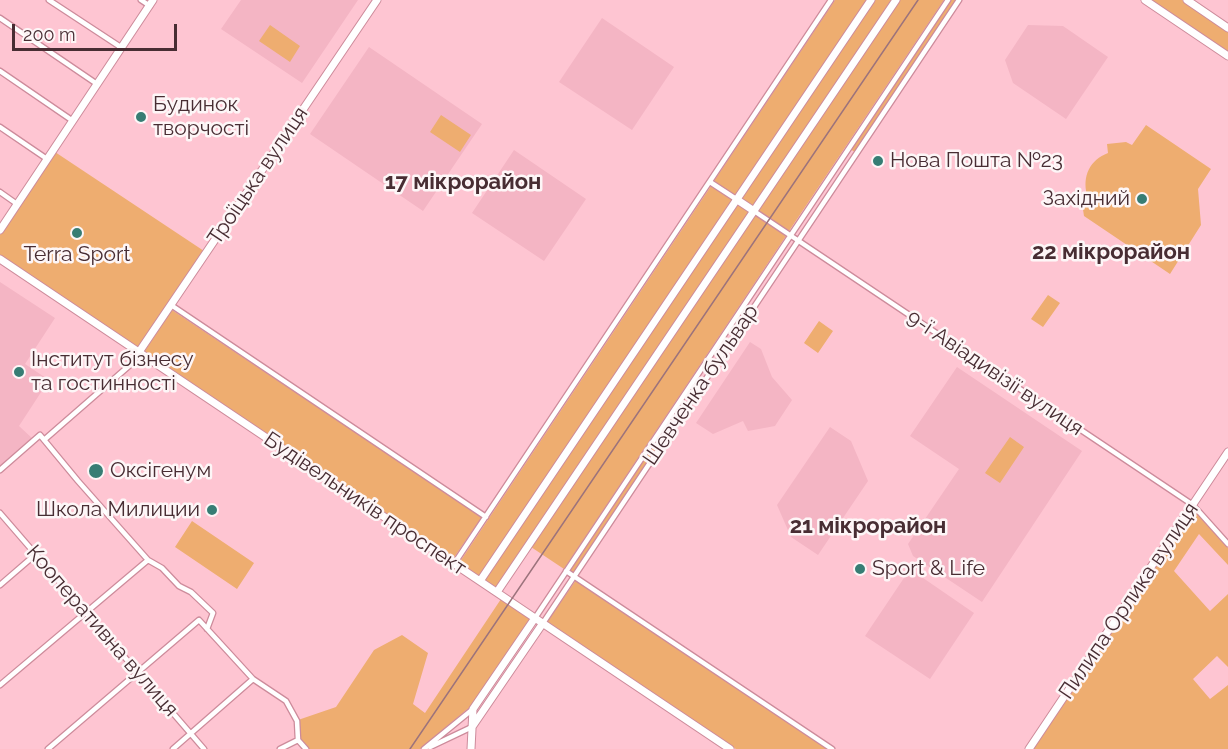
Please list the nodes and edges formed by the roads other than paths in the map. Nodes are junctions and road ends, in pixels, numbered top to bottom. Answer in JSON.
{"nodes":[{"id":1,"x":49,"y":0,"type":"edge"},
{"id":2,"x":141,"y":0,"type":"edge"},
{"id":3,"x":377,"y":0,"type":"edge"},
{"id":4,"x":831,"y":0,"type":"edge"},
{"id":5,"x":871,"y":0,"type":"edge"},
{"id":6,"x":896,"y":0,"type":"edge"},
{"id":7,"x":948,"y":0,"type":"edge"},
{"id":8,"x":959,"y":0,"type":"edge"},
{"id":9,"x":1144,"y":0,"type":"edge"},
{"id":10,"x":1186,"y":0,"type":"edge"},
{"id":11,"x":152,"y":3,"type":"edge"},
{"id":12,"x":0,"y":18,"type":"edge"},
{"id":13,"x":1228,"y":28,"type":"edge"},
{"id":14,"x":122,"y":48,"type":"junction"},
{"id":15,"x":1228,"y":56,"type":"edge"},
{"id":16,"x":0,"y":70,"type":"edge"},
{"id":17,"x":97,"y":84,"type":"junction"},
{"id":18,"x":73,"y":121,"type":"junction"},
{"id":19,"x":0,"y":127,"type":"edge"},
{"id":20,"x":847,"y":149,"type":"junction"},
{"id":21,"x":855,"y":155,"type":"junction"},
{"id":22,"x":47,"y":159,"type":"junction"},
{"id":23,"x":710,"y":182,"type":"junction"},
{"id":24,"x":0,"y":192,"type":"edge"},
{"id":25,"x":736,"y":200,"type":"junction"},
{"id":26,"x":17,"y":204,"type":"junction"},
{"id":27,"x":754,"y":211,"type":"junction"},
{"id":28,"x":0,"y":230,"type":"edge"},
{"id":29,"x":789,"y":235,"type":"junction"},
{"id":30,"x":798,"y":241,"type":"junction"},
{"id":31,"x":0,"y":259,"type":"edge"},
{"id":32,"x":171,"y":305,"type":"junction"},
{"id":33,"x":732,"y":322,"type":"junction"},
{"id":34,"x":740,"y":327,"type":"junction"},
{"id":35,"x":139,"y":352,"type":"junction"},
{"id":36,"x":44,"y":440,"type":"junction"},
{"id":37,"x":1228,"y":452,"type":"edge"},
{"id":38,"x":0,"y":470,"type":"edge"},
{"id":39,"x":1192,"y":506,"type":"junction"},
{"id":40,"x":0,"y":513,"type":"edge"},
{"id":41,"x":486,"y":517,"type":"junction"},
{"id":42,"x":1228,"y":544,"type":"edge"},
{"id":43,"x":36,"y":555,"type":"junction"},
{"id":44,"x":148,"y":560,"type":"junction"},
{"id":45,"x":454,"y":564,"type":"junction"},
{"id":46,"x":566,"y":571,"type":"junction"},
{"id":47,"x":574,"y":576,"type":"junction"},
{"id":48,"x":480,"y":580,"type":"junction"},
{"id":49,"x":0,"y":585,"type":"edge"},
{"id":50,"x":497,"y":592,"type":"junction"},
{"id":51,"x":86,"y":612,"type":"junction"},
{"id":52,"x":535,"y":618,"type":"junction"},
{"id":53,"x":543,"y":623,"type":"junction"},
{"id":54,"x":207,"y":629,"type":"junction"},
{"id":55,"x":138,"y":672,"type":"junction"},
{"id":56,"x":253,"y":679,"type":"junction"},
{"id":57,"x":0,"y":685,"type":"edge"},
{"id":58,"x":473,"y":709,"type":"junction"},
{"id":59,"x":472,"y":727,"type":"junction"},
{"id":60,"x":190,"y":734,"type":"junction"},
{"id":61,"x":298,"y":740,"type":"junction"},
{"id":62,"x":48,"y":749,"type":"edge"},
{"id":63,"x":173,"y":749,"type":"edge"},
{"id":64,"x":204,"y":749,"type":"edge"},
{"id":65,"x":280,"y":749,"type":"edge"},
{"id":66,"x":306,"y":749,"type":"edge"},
{"id":67,"x":425,"y":749,"type":"edge"},
{"id":68,"x":471,"y":749,"type":"edge"},
{"id":69,"x":730,"y":749,"type":"edge"},
{"id":70,"x":832,"y":749,"type":"edge"},
{"id":71,"x":1029,"y":749,"type":"edge"}],
"edges":[{"from":1,"to":14,"type":"street"},
{"from":2,"to":11,"type":"street"},
{"from":3,"to":32,"type":"main road","name":"Троїцька вулиця"},
{"from":4,"to":23,"type":"street"},
{"from":5,"to":25,"type":"main road"},
{"from":6,"to":27,"type":"main road"},
{"from":7,"to":20,"type":"street","name":"Шевченка бульвар"},
{"from":8,"to":21,"type":"street","name":"Шевченка бульвар"},
{"from":9,"to":15,"type":"main road"},
{"from":10,"to":13,"type":"main road"},
{"from":11,"to":14,"type":"main road"},
{"from":12,"to":17,"type":"street"},
{"from":14,"to":17,"type":"main road"},
{"from":16,"to":18,"type":"street"},
{"from":17,"to":18,"type":"main road"},
{"from":18,"to":22,"type":"main road"},
{"from":19,"to":22,"type":"street"},
{"from":20,"to":21,"type":"street"},
{"from":20,"to":29,"type":"street","name":"Шевченка бульвар"},
{"from":21,"to":30,"type":"street","name":"Шевченка бульвар"},
{"from":22,"to":26,"type":"main road"},
{"from":23,"to":25,"type":"street"},
{"from":23,"to":41,"type":"street"},
{"from":24,"to":26,"type":"street"},
{"from":25,"to":27,"type":"main road"},
{"from":25,"to":48,"type":"main road"},
{"from":26,"to":28,"type":"main road"},
{"from":27,"to":29,"type":"street","name":"9-ї Авіадивізії вулиця"},
{"from":27,"to":50,"type":"main road"},
{"from":29,"to":30,"type":"street","name":"9-ї Авіадивізії вулиця"},
{"from":29,"to":33,"type":"street","name":"Шевченка бульвар"},
{"from":30,"to":34,"type":"street","name":"Шевченка бульвар"},
{"from":30,"to":39,"type":"street","name":"9-ї Авіадивізії вулиця"},
{"from":31,"to":35,"type":"main road","name":"Будівельників проспект"},
{"from":32,"to":35,"type":"main road","name":"Троїцька вулиця"},
{"from":32,"to":41,"type":"street"},
{"from":33,"to":34,"type":"street"},
{"from":33,"to":46,"type":"street","name":"Шевченка бульвар"},
{"from":34,"to":47,"type":"street","name":"Шевченка бульвар"},
{"from":35,"to":36,"type":"street"},
{"from":35,"to":45,"type":"main road","name":"Будівельників проспект"},
{"from":36,"to":38,"type":"street"},
{"from":36,"to":44,"type":"street"},
{"from":37,"to":39,"type":"main road","name":"Пилипа Орлика вулиця"},
{"from":39,"to":42,"type":"street","name":"9-ї Авіадивізії вулиця"},
{"from":39,"to":71,"type":"main road","name":"Пилипа Орлика вулиця"},
{"from":40,"to":43,"type":"street","name":"Кооперативна вулиця"},
{"from":41,"to":45,"type":"street"},
{"from":43,"to":49,"type":"street"},
{"from":43,"to":51,"type":"street","name":"Кооперативна вулиця"},
{"from":44,"to":51,"type":"street"},
{"from":44,"to":54,"type":"street"},
{"from":45,"to":48,"type":"main road","name":"Будівельників проспект"},
{"from":46,"to":47,"type":"street"},
{"from":46,"to":52,"type":"street","name":"Шевченка бульвар"},
{"from":47,"to":53,"type":"street","name":"Шевченка бульвар"},
{"from":47,"to":70,"type":"street"},
{"from":48,"to":50,"type":"main road","name":"Будівельників проспект"},
{"from":50,"to":52,"type":"main road","name":"Будівельників проспект"},
{"from":51,"to":55,"type":"street","name":"Кооперативна вулиця"},
{"from":51,"to":57,"type":"street"},
{"from":52,"to":53,"type":"main road","name":"Будівельників проспект"},
{"from":52,"to":58,"type":"main road","name":"Шевченка бульвар"},
{"from":53,"to":59,"type":"main road","name":"Шевченка бульвар"},
{"from":53,"to":69,"type":"main road","name":"Будівельників проспект"},
{"from":54,"to":55,"type":"street"},
{"from":54,"to":56,"type":"street"},
{"from":55,"to":60,"type":"street","name":"Кооперативна вулиця"},
{"from":55,"to":62,"type":"street"},
{"from":56,"to":60,"type":"street"},
{"from":56,"to":61,"type":"street"},
{"from":58,"to":59,"type":"main road"},
{"from":58,"to":67,"type":"street","name":"Шевченка бульвар"},
{"from":59,"to":67,"type":"street","name":"Шевченка бульвар"},
{"from":59,"to":68,"type":"main road"},
{"from":60,"to":63,"type":"street"},
{"from":60,"to":64,"type":"street","name":"Кооперативна вулиця"},
{"from":61,"to":65,"type":"street"},
{"from":61,"to":66,"type":"street"}]}
